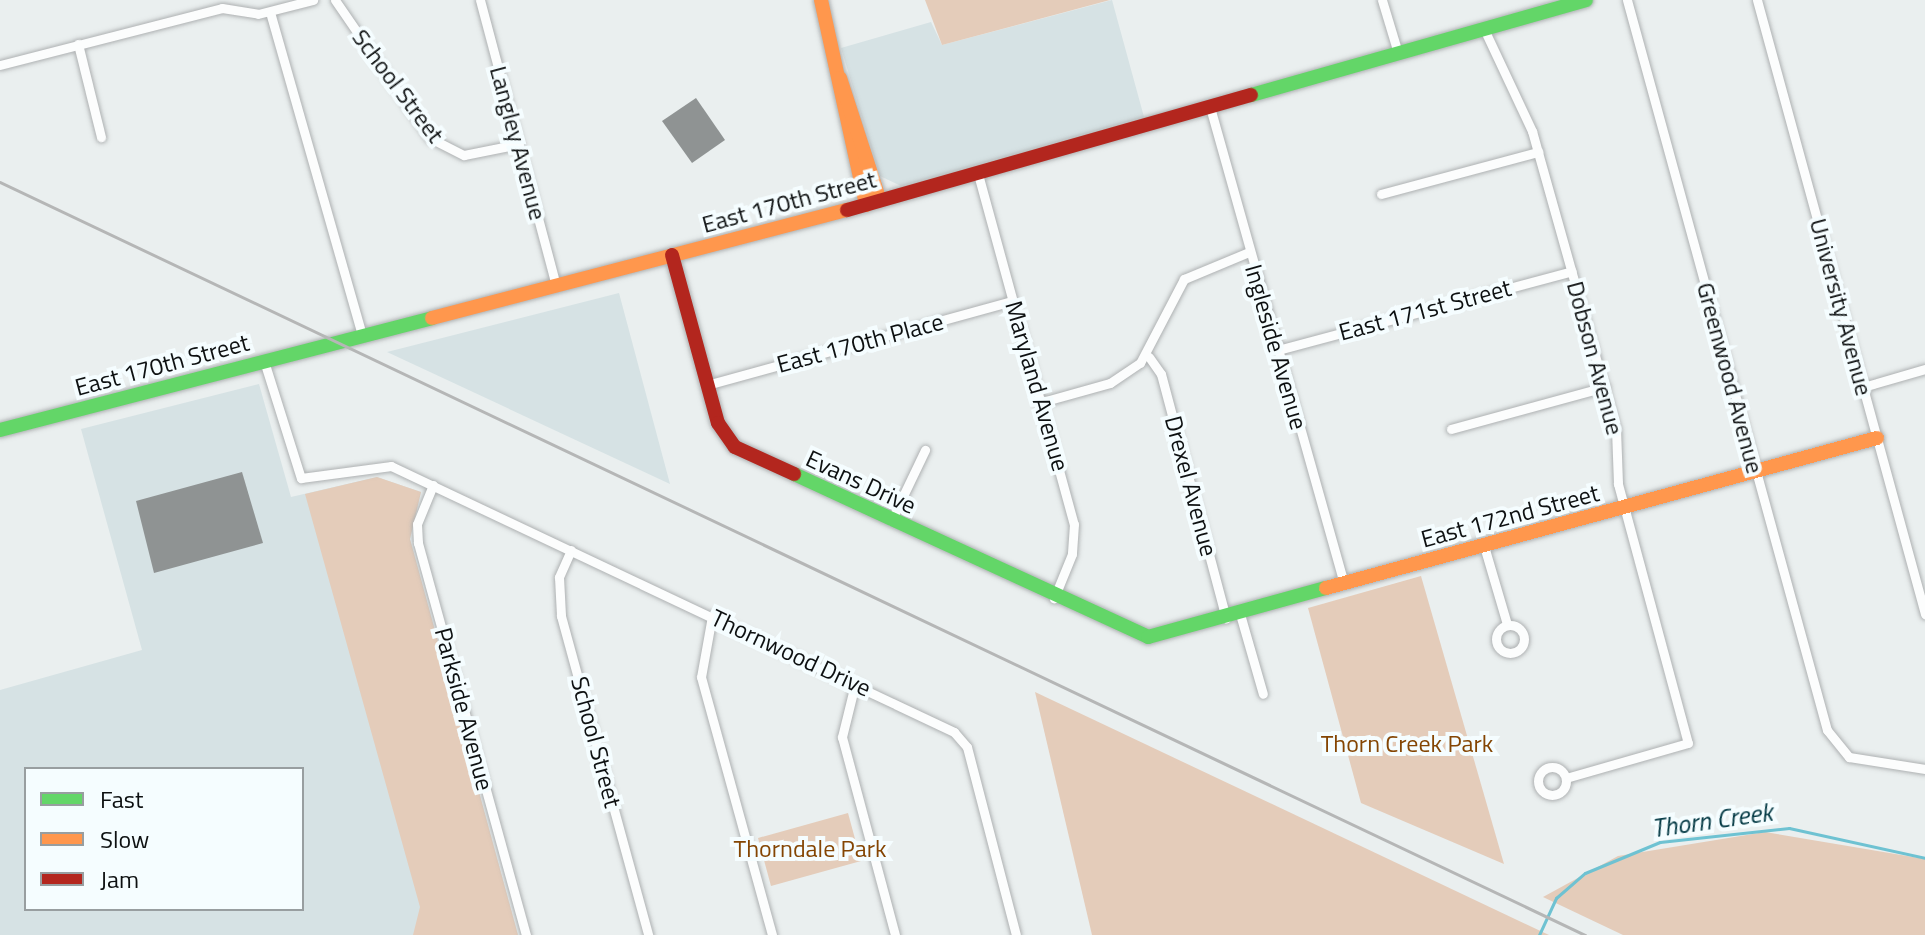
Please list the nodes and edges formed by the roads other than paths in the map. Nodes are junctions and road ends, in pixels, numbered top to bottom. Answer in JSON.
{"nodes":[{"id":1,"x":201,"y":0,"type":"edge"},
{"id":2,"x":313,"y":0,"type":"edge"},
{"id":3,"x":335,"y":0,"type":"edge"},
{"id":4,"x":480,"y":0,"type":"edge"},
{"id":5,"x":1382,"y":0,"type":"edge"},
{"id":6,"x":1586,"y":0,"type":"edge"},
{"id":7,"x":1627,"y":0,"type":"edge"},
{"id":8,"x":1757,"y":0,"type":"edge"},
{"id":9,"x":820,"y":1,"type":"edge"},
{"id":10,"x":204,"y":12,"type":"junction"},
{"id":11,"x":270,"y":12,"type":"junction"},
{"id":12,"x":1484,"y":29,"type":"junction"},
{"id":13,"x":78,"y":44,"type":"junction"},
{"id":14,"x":1398,"y":53,"type":"junction"},
{"id":15,"x":0,"y":65,"type":"edge"},
{"id":16,"x":1210,"y":107,"type":"junction"},
{"id":17,"x":101,"y":137,"type":"dead end"},
{"id":18,"x":519,"y":144,"type":"junction"},
{"id":19,"x":1538,"y":152,"type":"junction"},
{"id":20,"x":978,"y":174,"type":"junction"},
{"id":21,"x":1381,"y":194,"type":"dead end"},
{"id":22,"x":873,"y":203,"type":"junction"},
{"id":23,"x":1249,"y":252,"type":"junction"},
{"id":24,"x":672,"y":255,"type":"junction"},
{"id":25,"x":1572,"y":271,"type":"junction"},
{"id":26,"x":556,"y":285,"type":"junction"},
{"id":27,"x":1013,"y":301,"type":"junction"},
{"id":28,"x":362,"y":336,"type":"junction"},
{"id":29,"x":1278,"y":350,"type":"junction"},
{"id":30,"x":1149,"y":357,"type":"junction"},
{"id":31,"x":264,"y":361,"type":"junction"},
{"id":32,"x":1925,"y":369,"type":"edge"},
{"id":33,"x":707,"y":385,"type":"junction"},
{"id":34,"x":1605,"y":387,"type":"junction"},
{"id":35,"x":1863,"y":387,"type":"junction"},
{"id":36,"x":1042,"y":402,"type":"junction"},
{"id":37,"x":1451,"y":429,"type":"dead end"},
{"id":38,"x":0,"y":430,"type":"edge"},
{"id":39,"x":1877,"y":438,"type":"junction"},
{"id":40,"x":925,"y":450,"type":"dead end"},
{"id":41,"x":1756,"y":471,"type":"junction"},
{"id":42,"x":433,"y":485,"type":"junction"},
{"id":43,"x":1625,"y":507,"type":"junction"},
{"id":44,"x":891,"y":521,"type":"junction"},
{"id":45,"x":1484,"y":546,"type":"junction"},
{"id":46,"x":571,"y":550,"type":"junction"},
{"id":47,"x":1344,"y":585,"type":"junction"},
{"id":48,"x":1054,"y":598,"type":"junction"},
{"id":49,"x":1925,"y":614,"type":"edge"},
{"id":50,"x":712,"y":616,"type":"junction"},
{"id":51,"x":1233,"y":616,"type":"junction"},
{"id":52,"x":1507,"y":624,"type":"dead end"},
{"id":53,"x":1155,"y":637,"type":"joint"},
{"id":54,"x":855,"y":684,"type":"junction"},
{"id":55,"x":1263,"y":694,"type":"dead end"},
{"id":56,"x":1925,"y":769,"type":"edge"},
{"id":57,"x":1566,"y":778,"type":"dead end"},
{"id":58,"x":526,"y":935,"type":"edge"},
{"id":59,"x":648,"y":935,"type":"edge"},
{"id":60,"x":772,"y":935,"type":"edge"},
{"id":61,"x":895,"y":935,"type":"edge"},
{"id":62,"x":1016,"y":935,"type":"edge"}],
"edges":[{"from":1,"to":10,"type":"street"},
{"from":2,"to":11,"type":"street"},
{"from":3,"to":18,"type":"street","name":"School Street"},
{"from":4,"to":18,"type":"street","name":"Langley Avenue"},
{"from":5,"to":14,"type":"street"},
{"from":6,"to":12,"type":"street","name":"East 170th Street"},
{"from":7,"to":41,"type":"street","name":"Greenwood Avenue"},
{"from":8,"to":35,"type":"street","name":"University Avenue"},
{"from":9,"to":22,"type":"street"},
{"from":10,"to":11,"type":"street"},
{"from":10,"to":13,"type":"street"},
{"from":11,"to":28,"type":"street"},
{"from":12,"to":14,"type":"street","name":"East 170th Street"},
{"from":12,"to":19,"type":"street","name":"Dobson Avenue"},
{"from":13,"to":15,"type":"street"},
{"from":13,"to":17,"type":"street"},
{"from":14,"to":16,"type":"street","name":"East 170th Street"},
{"from":16,"to":20,"type":"street","name":"East 170th Street"},
{"from":16,"to":23,"type":"street","name":"Ingleside Avenue"},
{"from":18,"to":26,"type":"street","name":"Langley Avenue"},
{"from":19,"to":21,"type":"street"},
{"from":19,"to":25,"type":"street","name":"Dobson Avenue"},
{"from":20,"to":22,"type":"street","name":"East 170th Street"},
{"from":20,"to":27,"type":"street","name":"Maryland Avenue"},
{"from":22,"to":24,"type":"street","name":"East 170th Street"},
{"from":23,"to":29,"type":"street","name":"Ingleside Avenue"},
{"from":23,"to":30,"type":"street"},
{"from":24,"to":26,"type":"street","name":"East 170th Street"},
{"from":24,"to":33,"type":"street","name":"Evans Drive"},
{"from":25,"to":29,"type":"street","name":"East 171st Street"},
{"from":25,"to":34,"type":"street","name":"Dobson Avenue"},
{"from":26,"to":28,"type":"street","name":"East 170th Street"},
{"from":27,"to":33,"type":"street","name":"East 170th Place"},
{"from":27,"to":36,"type":"street","name":"Maryland Avenue"},
{"from":28,"to":31,"type":"street","name":"East 170th Street"},
{"from":29,"to":47,"type":"street","name":"Ingleside Avenue"},
{"from":30,"to":36,"type":"street"},
{"from":30,"to":51,"type":"street","name":"Drexel Avenue"},
{"from":31,"to":38,"type":"street","name":"East 170th Street"},
{"from":31,"to":42,"type":"street"},
{"from":32,"to":35,"type":"street"},
{"from":33,"to":44,"type":"street","name":"Evans Drive"},
{"from":34,"to":37,"type":"street"},
{"from":34,"to":43,"type":"street","name":"Dobson Avenue"},
{"from":35,"to":39,"type":"street","name":"University Avenue"},
{"from":36,"to":48,"type":"street","name":"Maryland Avenue"},
{"from":39,"to":41,"type":"street","name":"East 172nd Street"},
{"from":39,"to":49,"type":"street","name":"University Avenue"},
{"from":40,"to":44,"type":"street"},
{"from":41,"to":43,"type":"street","name":"East 172nd Street"},
{"from":41,"to":56,"type":"street","name":"Greenwood Avenue"},
{"from":42,"to":46,"type":"street","name":"Thornwood Drive"},
{"from":42,"to":58,"type":"street","name":"Parkside Avenue"},
{"from":43,"to":45,"type":"street","name":"East 172nd Street"},
{"from":43,"to":57,"type":"street","name":"Dobson Avenue"},
{"from":44,"to":48,"type":"street","name":"Evans Drive"},
{"from":45,"to":47,"type":"street","name":"East 172nd Street"},
{"from":45,"to":52,"type":"street"},
{"from":46,"to":50,"type":"street","name":"Thornwood Drive"},
{"from":46,"to":59,"type":"street","name":"School Street"},
{"from":47,"to":51,"type":"street","name":"East 172nd Street"},
{"from":48,"to":53,"type":"street","name":"Evans Drive"},
{"from":50,"to":54,"type":"street","name":"Thornwood Drive"},
{"from":50,"to":60,"type":"street"},
{"from":51,"to":53,"type":"street","name":"East 172nd Street"},
{"from":51,"to":55,"type":"street","name":"Drexel Avenue"},
{"from":54,"to":61,"type":"street"},
{"from":54,"to":62,"type":"street","name":"Thornwood Drive"}]}
